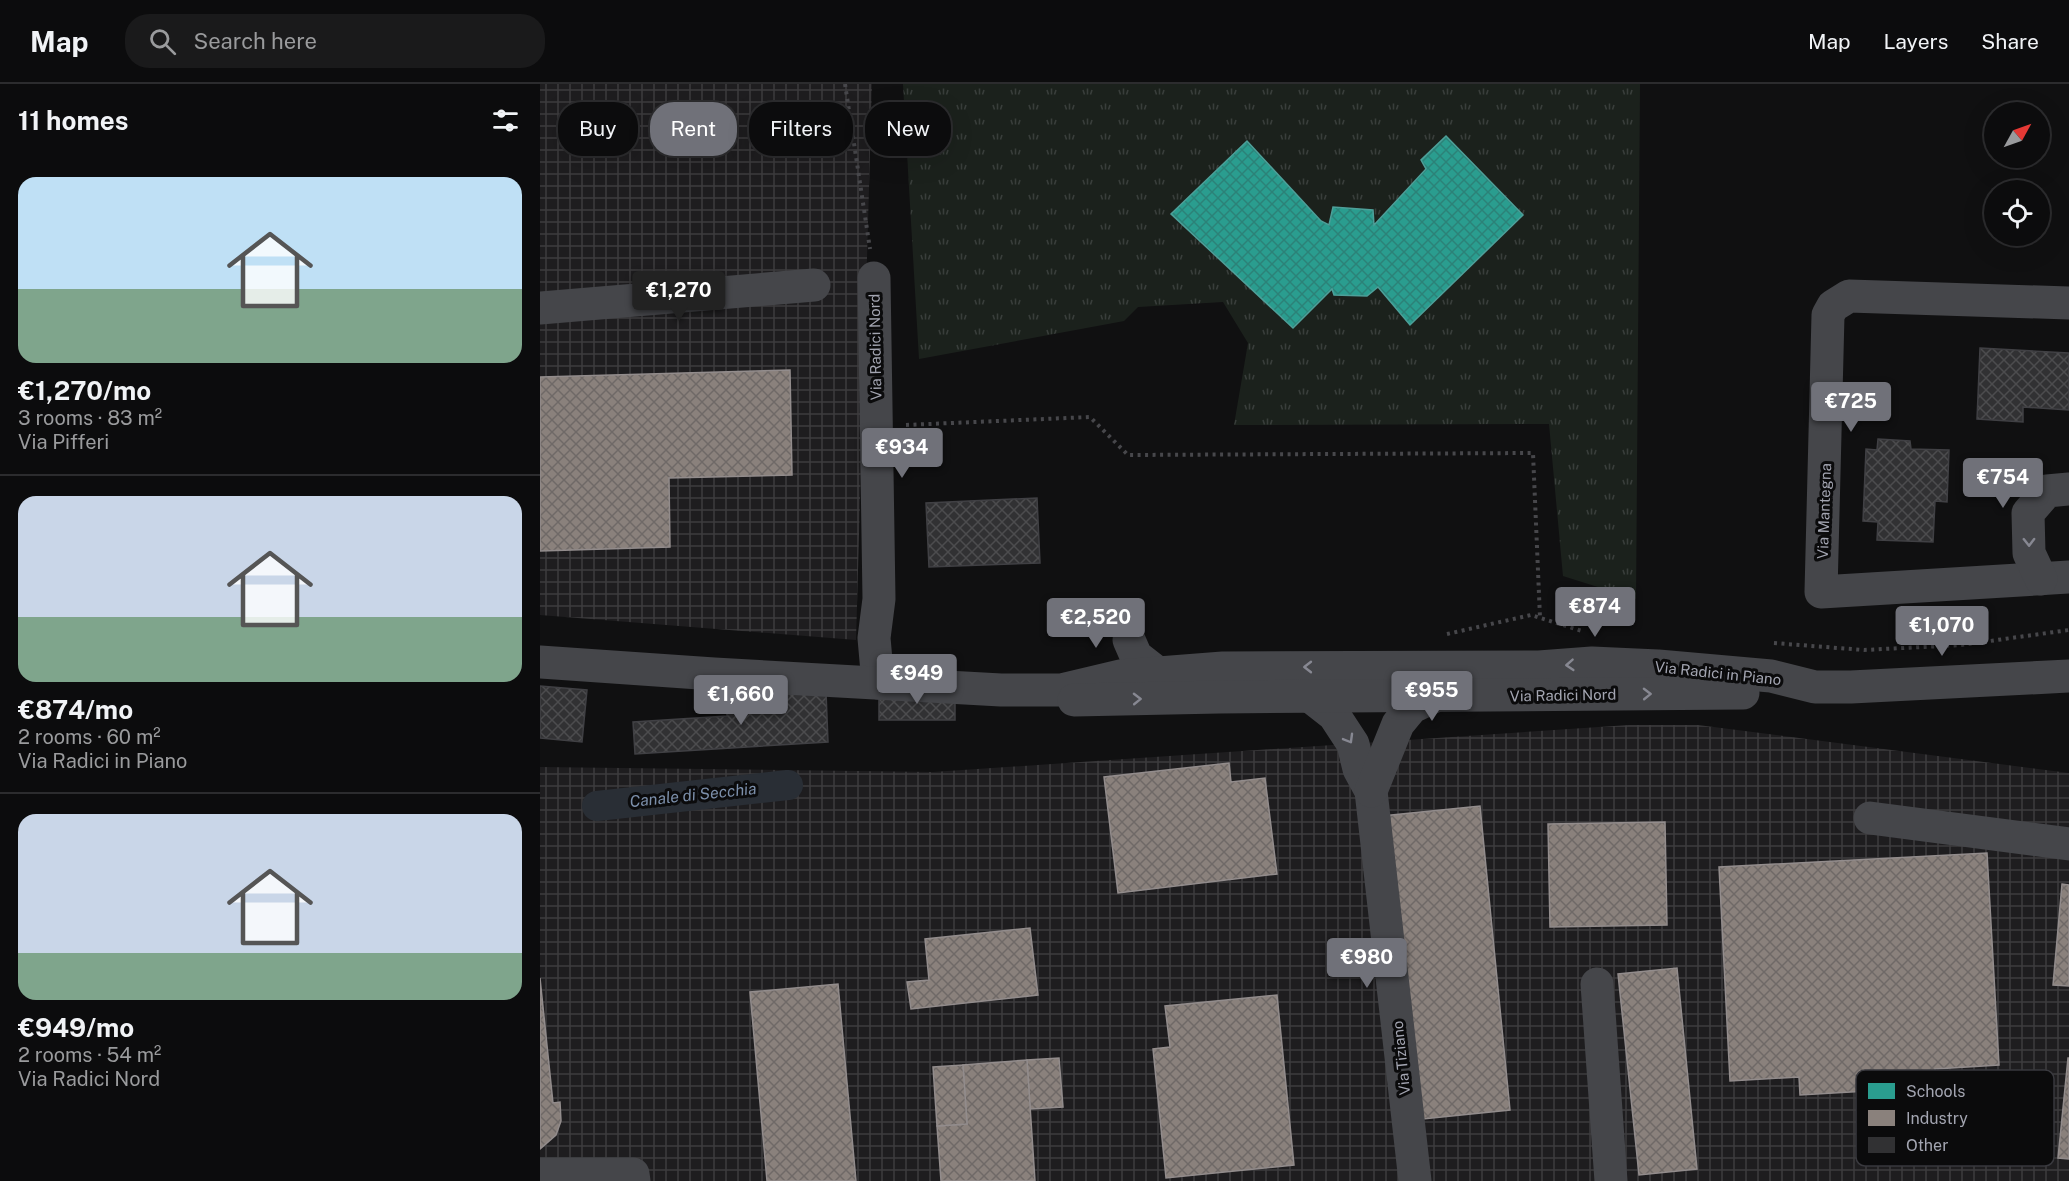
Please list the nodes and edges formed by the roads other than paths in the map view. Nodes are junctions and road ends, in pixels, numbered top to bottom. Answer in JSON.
{"nodes":[{"id":1,"x":874,"y":278,"type":"road end"},
{"id":2,"x":814,"y":285,"type":"dead end"},
{"id":3,"x":2069,"y":303,"type":"edge"},
{"id":4,"x":540,"y":308,"type":"edge"},
{"id":5,"x":2069,"y":489,"type":"edge"},
{"id":6,"x":2055,"y":578,"type":"edge"},
{"id":7,"x":540,"y":662,"type":"edge"},
{"id":8,"x":1366,"y":667,"type":"joint"},
{"id":9,"x":1156,"y":673,"type":"junction"},
{"id":10,"x":2069,"y":676,"type":"edge"},
{"id":11,"x":1100,"y":681,"type":"junction"},
{"id":12,"x":878,"y":683,"type":"junction"},
{"id":13,"x":1815,"y":687,"type":"junction"},
{"id":14,"x":1061,"y":690,"type":"junction"},
{"id":15,"x":1435,"y":696,"type":"junction"},
{"id":16,"x":1311,"y":697,"type":"junction"},
{"id":17,"x":1197,"y":698,"type":"junction"},
{"id":18,"x":1371,"y":791,"type":"junction"},
{"id":19,"x":1870,"y":818,"type":"dead end"},
{"id":20,"x":2069,"y":844,"type":"edge"},
{"id":21,"x":1597,"y":984,"type":"dead end"},
{"id":22,"x":540,"y":1174,"type":"edge"},
{"id":23,"x":634,"y":1181,"type":"edge"},
{"id":24,"x":1415,"y":1181,"type":"edge"},
{"id":25,"x":1611,"y":1181,"type":"edge"}],
"edges":[{"from":1,"to":12,"type":"street","name":"Via Radici Nord"},
{"from":2,"to":4,"type":"street"},
{"from":3,"to":6,"type":"street","name":"Via Mantegna"},
{"from":5,"to":6,"type":"street","one_way":true},
{"from":7,"to":12,"type":"street","name":"Via Radici Nord"},
{"from":8,"to":9,"type":"street","name":"Via Radici Nord","one_way":true},
{"from":13,"to":8,"type":"street","name":"Via Radici in Piano","one_way":true},
{"from":9,"to":11,"type":"street","name":"Via Radici Nord"},
{"from":9,"to":11,"type":"street"},
{"from":9,"to":17,"type":"street"},
{"from":10,"to":13,"type":"street","name":"Via Radici in Piano"},
{"from":11,"to":14,"type":"street","name":"Via Radici Nord"},
{"from":12,"to":14,"type":"street","name":"Via Radici Nord"},
{"from":15,"to":13,"type":"street","name":"Via Radici Nord","one_way":true},
{"from":14,"to":17,"type":"street","name":"Via Radici Nord","one_way":true},
{"from":15,"to":16,"type":"street","name":"Via Radici Nord"},
{"from":15,"to":18,"type":"street"},
{"from":16,"to":17,"type":"street","name":"Via Radici Nord"},
{"from":16,"to":18,"type":"street","one_way":true},
{"from":18,"to":24,"type":"street","name":"Via Tiziano"},
{"from":19,"to":20,"type":"street"},
{"from":21,"to":25,"type":"street"},
{"from":22,"to":23,"type":"street"}]}
